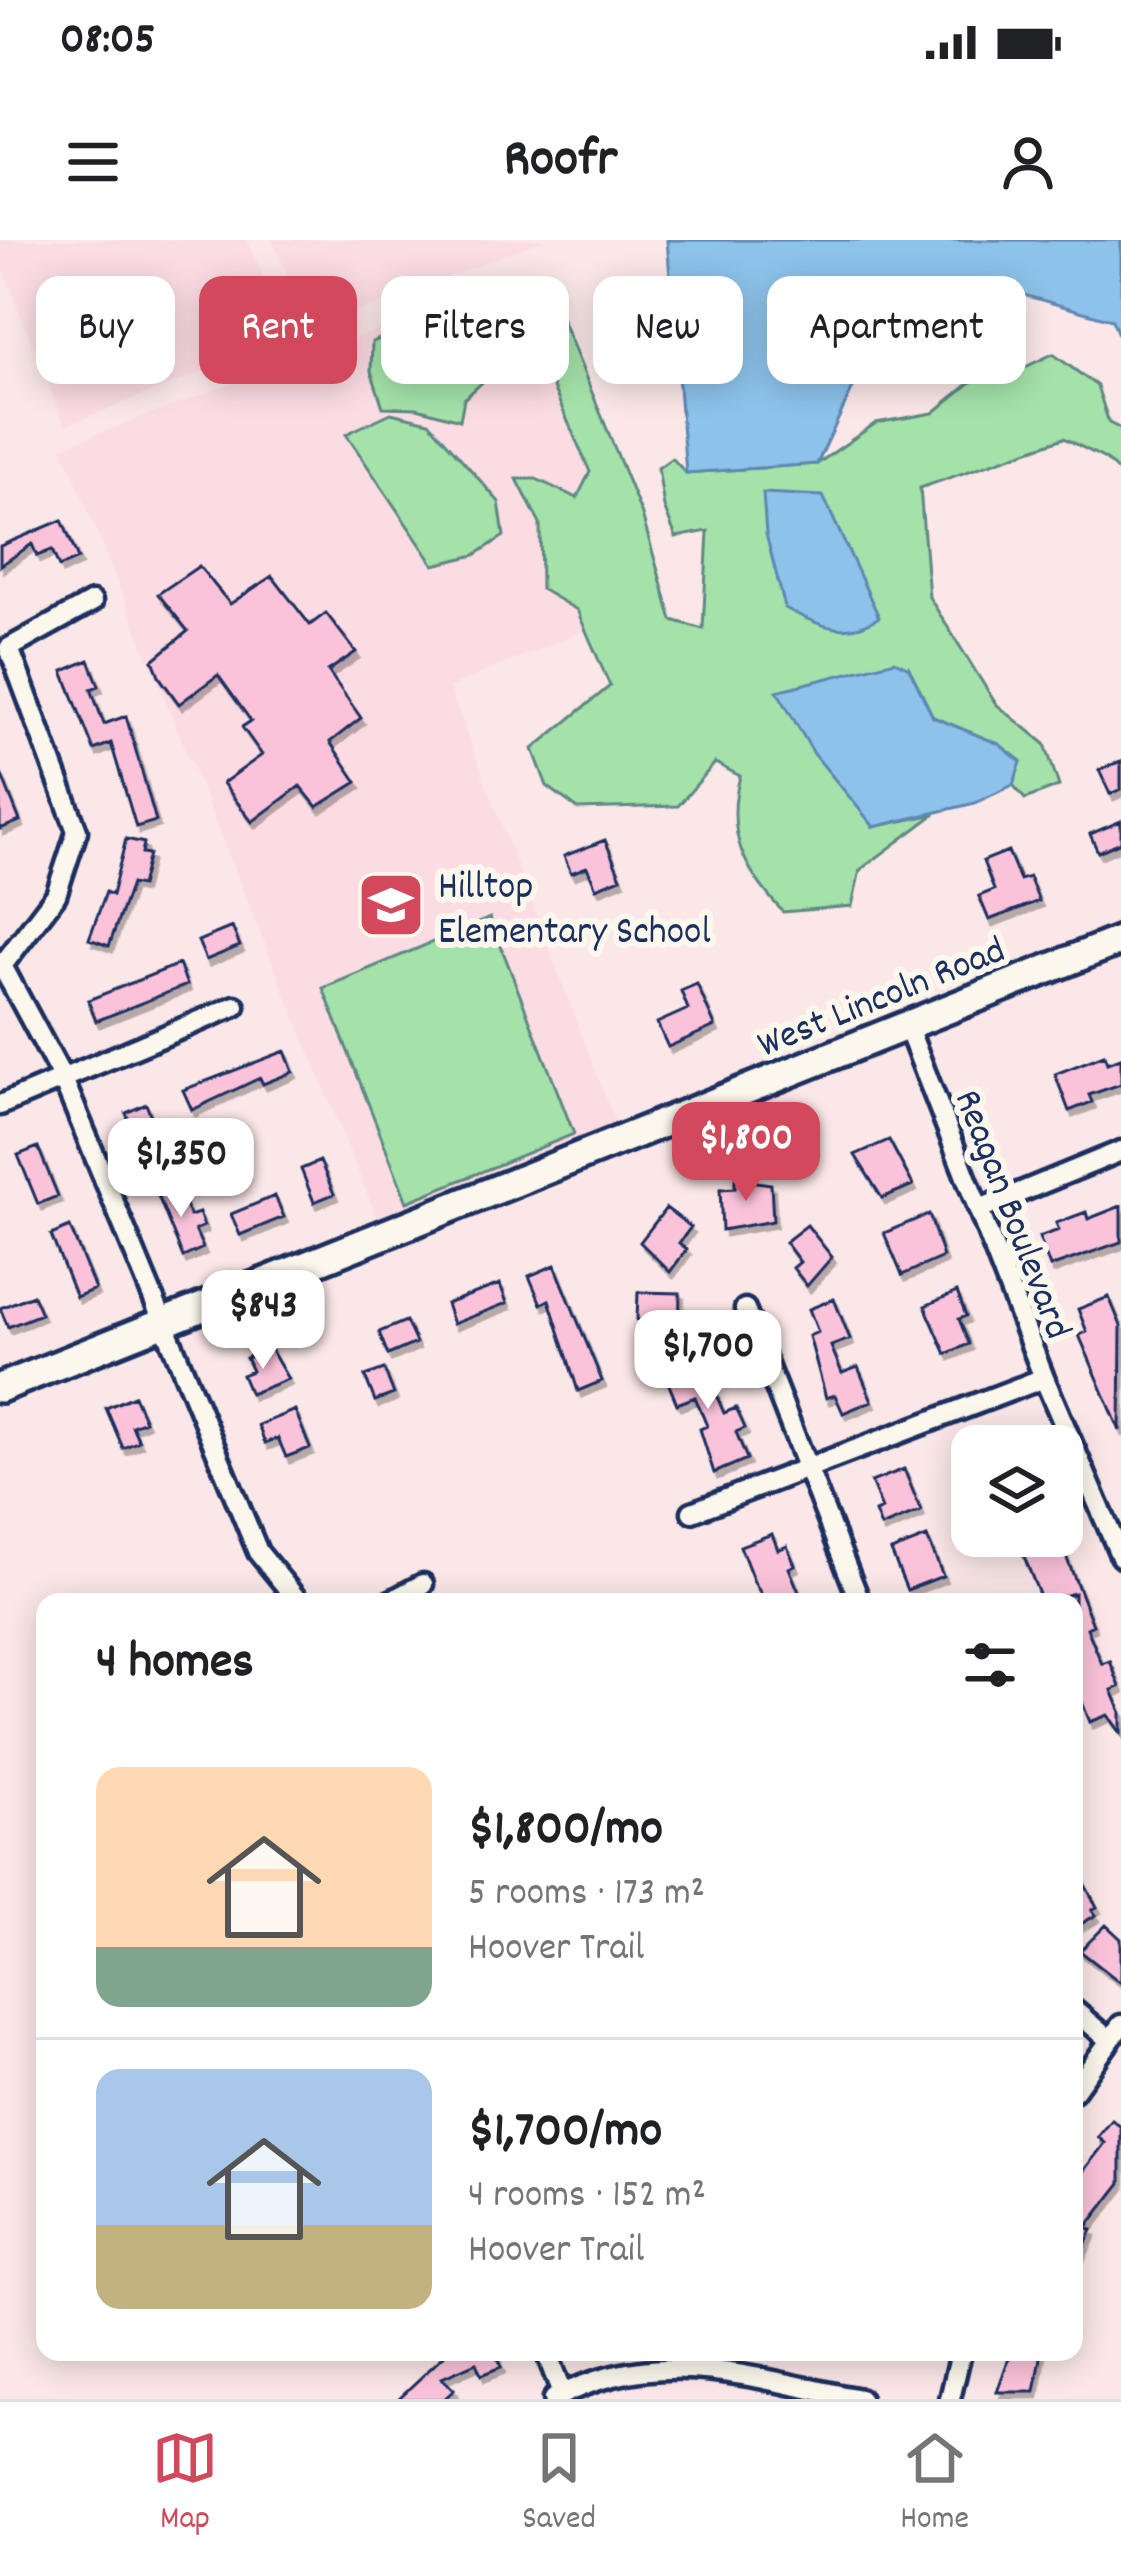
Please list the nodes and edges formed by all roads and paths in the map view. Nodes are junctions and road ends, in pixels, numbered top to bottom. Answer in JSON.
{"nodes":[{"id":1,"x":92,"y":602,"type":"dead end"},
{"id":2,"x":1121,"y":940,"type":"edge"},
{"id":3,"x":2,"y":963,"type":"edge"},
{"id":4,"x":235,"y":1006,"type":"dead end"},
{"id":5,"x":907,"y":1025,"type":"junction"},
{"id":6,"x":63,"y":1079,"type":"junction"},
{"id":7,"x":0,"y":1105,"type":"edge"},
{"id":8,"x":1121,"y":1151,"type":"edge"},
{"id":9,"x":982,"y":1208,"type":"junction"},
{"id":10,"x":745,"y":1309,"type":"dead end"},
{"id":11,"x":160,"y":1323,"type":"junction"},
{"id":12,"x":1044,"y":1378,"type":"junction"},
{"id":13,"x":0,"y":1388,"type":"edge"},
{"id":14,"x":806,"y":1469,"type":"junction"},
{"id":15,"x":692,"y":1512,"type":"dead end"},
{"id":16,"x":1121,"y":1557,"type":"edge"},
{"id":17,"x":423,"y":1584,"type":"dead end"},
{"id":18,"x":291,"y":1593,"type":"edge"},
{"id":19,"x":406,"y":1593,"type":"edge"},
{"id":20,"x":856,"y":1593,"type":"edge"},
{"id":21,"x":1083,"y":2015,"type":"edge"},
{"id":22,"x":1114,"y":2031,"type":"edge"},
{"id":23,"x":1083,"y":2078,"type":"edge"},
{"id":24,"x":548,"y":2361,"type":"edge"},
{"id":25,"x":959,"y":2361,"type":"edge"},
{"id":26,"x":557,"y":2397,"type":"edge"},
{"id":27,"x":860,"y":2399,"type":"edge"},
{"id":28,"x":950,"y":2399,"type":"edge"}],
"edges":[{"from":1,"to":3,"type":"street"},
{"from":2,"to":5,"type":"street","name":"West Lincoln Road"},
{"from":3,"to":6,"type":"street"},
{"from":4,"to":6,"type":"street"},
{"from":5,"to":9,"type":"street","name":"Reagan Boulevard"},
{"from":5,"to":11,"type":"street","name":"West Lincoln Road"},
{"from":6,"to":7,"type":"street"},
{"from":6,"to":11,"type":"street"},
{"from":8,"to":9,"type":"street"},
{"from":9,"to":12,"type":"street","name":"Reagan Boulevard"},
{"from":10,"to":14,"type":"street"},
{"from":11,"to":13,"type":"street","name":"West Lincoln Road"},
{"from":11,"to":18,"type":"street"},
{"from":12,"to":14,"type":"street"},
{"from":12,"to":16,"type":"street","name":"Reagan Boulevard"},
{"from":14,"to":15,"type":"street"},
{"from":14,"to":20,"type":"street"},
{"from":17,"to":19,"type":"street"},
{"from":21,"to":22,"type":"street"},
{"from":22,"to":23,"type":"street"},
{"from":24,"to":26,"type":"street"},
{"from":25,"to":28,"type":"street"},
{"from":26,"to":27,"type":"street"}]}
